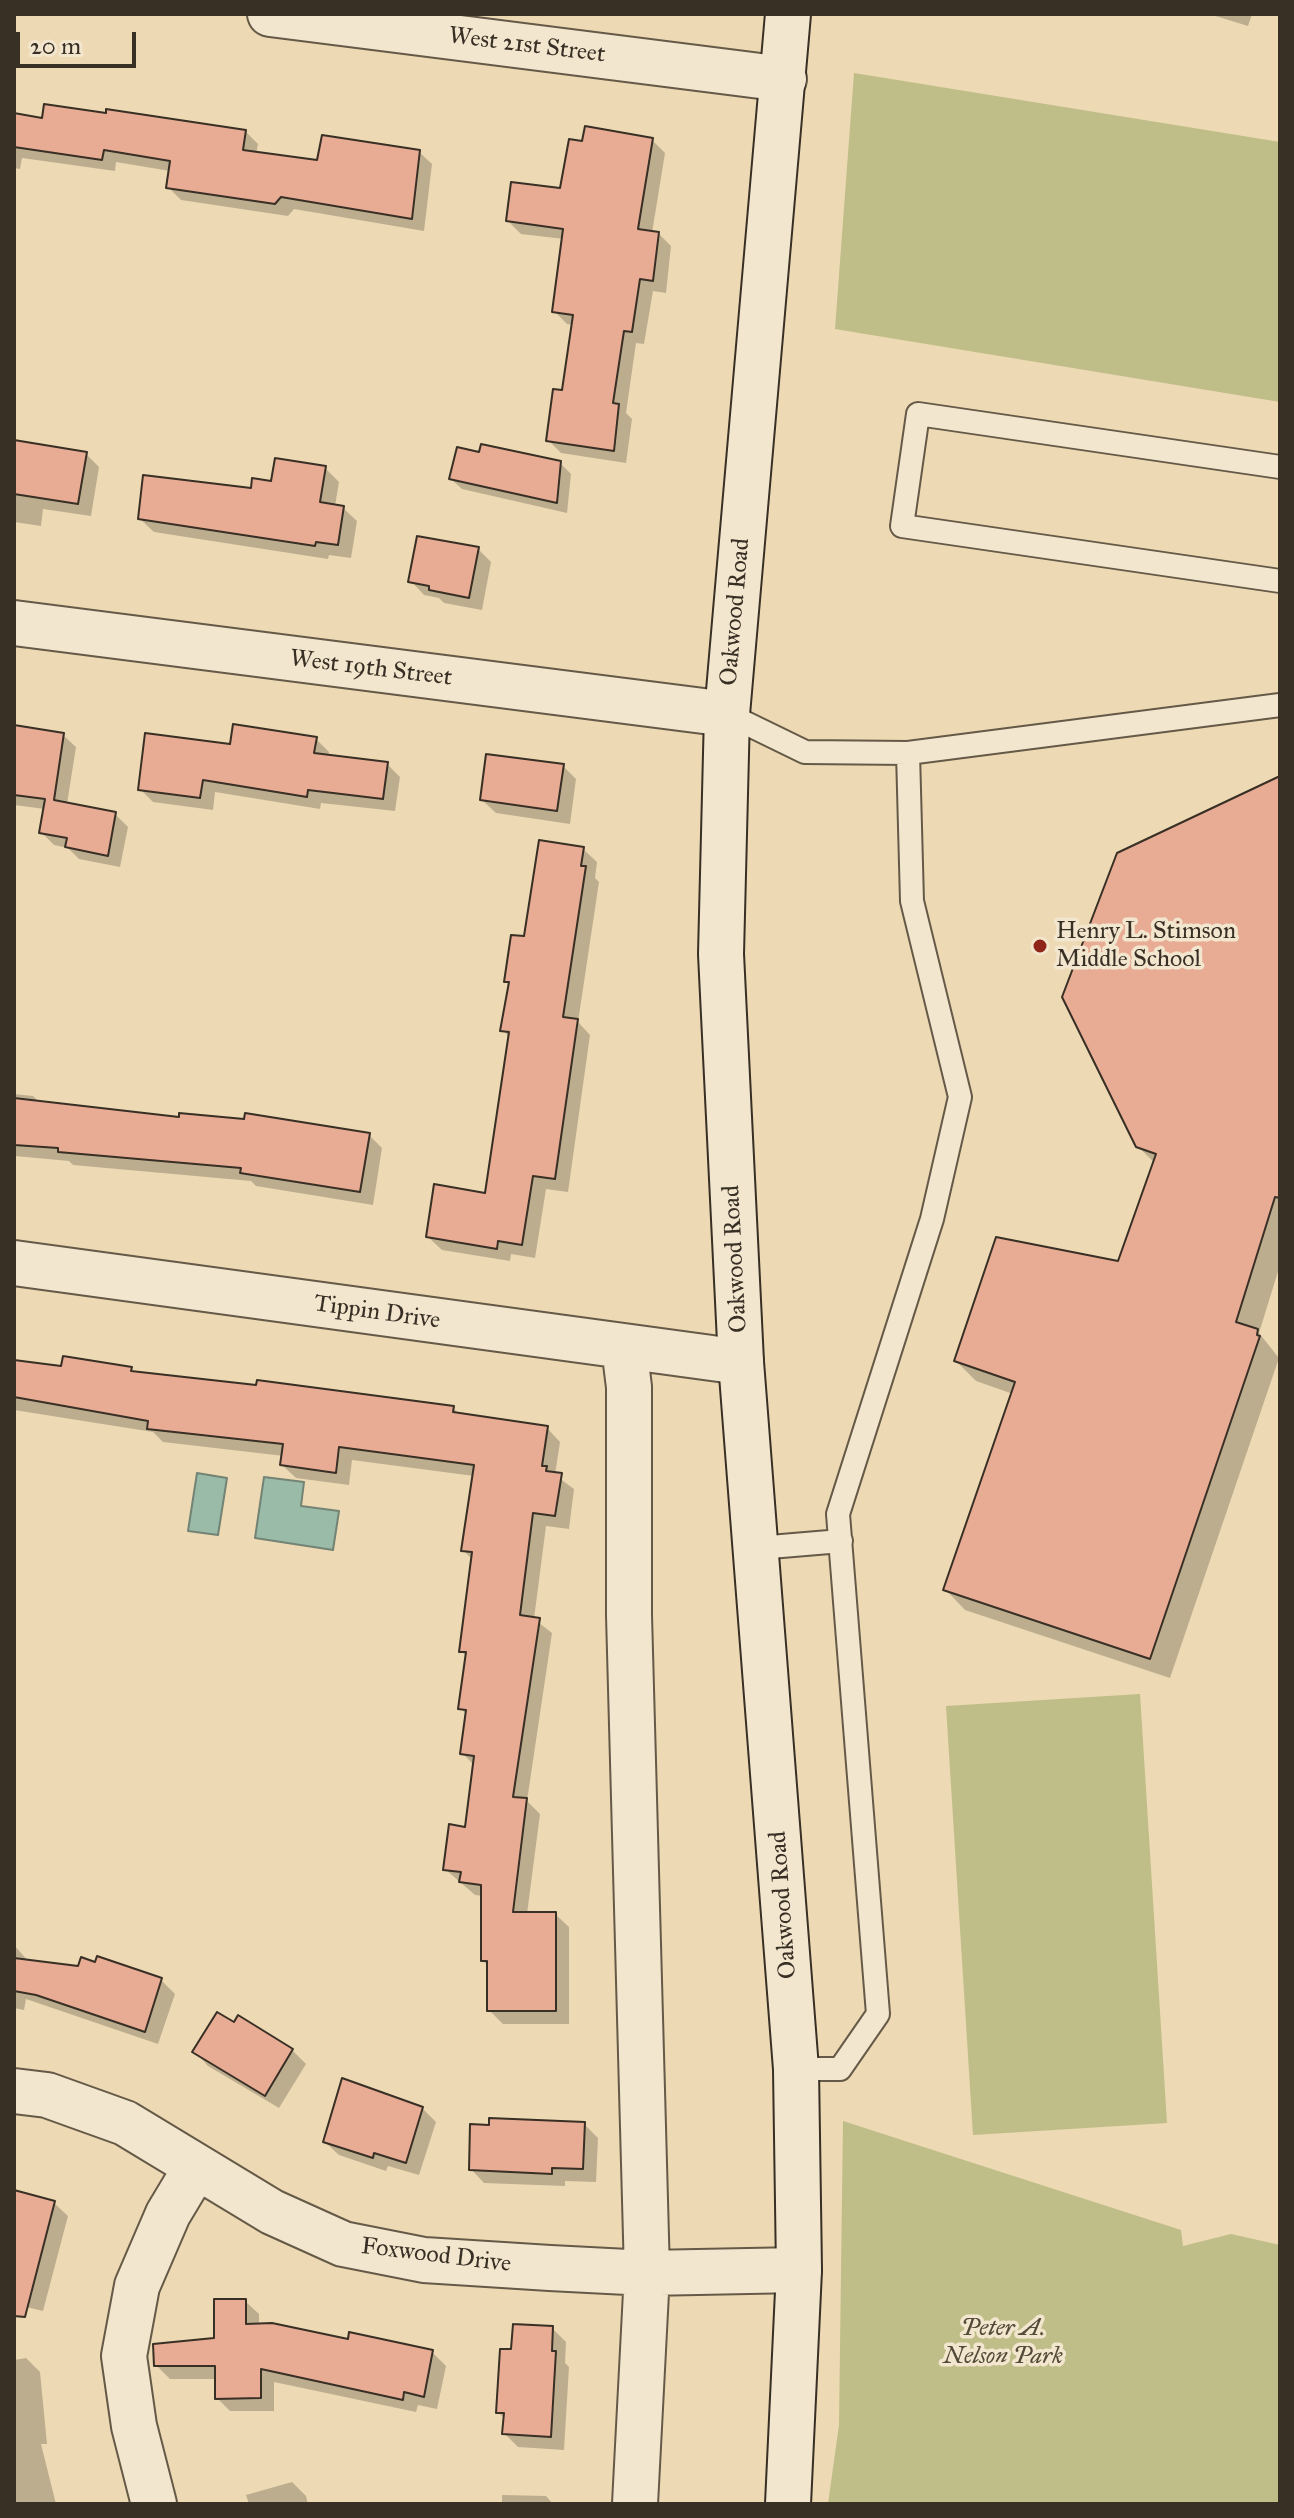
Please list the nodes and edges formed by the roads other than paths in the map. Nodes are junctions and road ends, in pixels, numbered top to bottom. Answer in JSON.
{"nodes":[{"id":1,"x":270,"y":14,"type":"edge"},
{"id":2,"x":788,"y":14,"type":"edge"},
{"id":3,"x":784,"y":79,"type":"junction"},
{"id":4,"x":1280,"y":467,"type":"edge"},
{"id":5,"x":1280,"y":581,"type":"edge"},
{"id":6,"x":14,"y":623,"type":"edge"},
{"id":7,"x":1280,"y":705,"type":"edge"},
{"id":8,"x":727,"y":714,"type":"junction"},
{"id":9,"x":908,"y":753,"type":"junction"},
{"id":10,"x":14,"y":1263,"type":"edge"},
{"id":11,"x":624,"y":1347,"type":"junction"},
{"id":12,"x":741,"y":1362,"type":"junction"},
{"id":13,"x":841,"y":1541,"type":"junction"},
{"id":14,"x":758,"y":1548,"type":"junction"},
{"id":15,"x":796,"y":2069,"type":"junction"},
{"id":16,"x":14,"y":2091,"type":"edge"},
{"id":17,"x":195,"y":2169,"type":"junction"},
{"id":18,"x":799,"y":2270,"type":"junction"},
{"id":19,"x":647,"y":2273,"type":"junction"},
{"id":20,"x":154,"y":2504,"type":"edge"},
{"id":21,"x":635,"y":2504,"type":"edge"},
{"id":22,"x":788,"y":2504,"type":"edge"}],
"edges":[{"from":1,"to":3,"type":"street","name":"West 21st Street"},
{"from":2,"to":3,"type":"street","name":"Oakwood Road"},
{"from":3,"to":8,"type":"street","name":"Oakwood Road"},
{"from":4,"to":5,"type":"lane"},
{"from":6,"to":8,"type":"street","name":"West 19th Street"},
{"from":7,"to":9,"type":"lane"},
{"from":8,"to":9,"type":"lane"},
{"from":8,"to":12,"type":"street","name":"Oakwood Road"},
{"from":9,"to":13,"type":"lane"},
{"from":10,"to":11,"type":"street","name":"Tippin Drive"},
{"from":11,"to":12,"type":"street","name":"Tippin Drive"},
{"from":11,"to":19,"type":"street"},
{"from":12,"to":14,"type":"street","name":"Oakwood Road"},
{"from":13,"to":14,"type":"lane"},
{"from":13,"to":15,"type":"lane"},
{"from":14,"to":15,"type":"street","name":"Oakwood Road"},
{"from":15,"to":18,"type":"street","name":"Oakwood Road"},
{"from":16,"to":17,"type":"street","name":"Foxwood Drive"},
{"from":17,"to":19,"type":"street","name":"Foxwood Drive"},
{"from":17,"to":20,"type":"street"},
{"from":18,"to":19,"type":"street","name":"Foxwood Drive"},
{"from":18,"to":22,"type":"street","name":"Oakwood Road"},
{"from":19,"to":21,"type":"street"}]}
